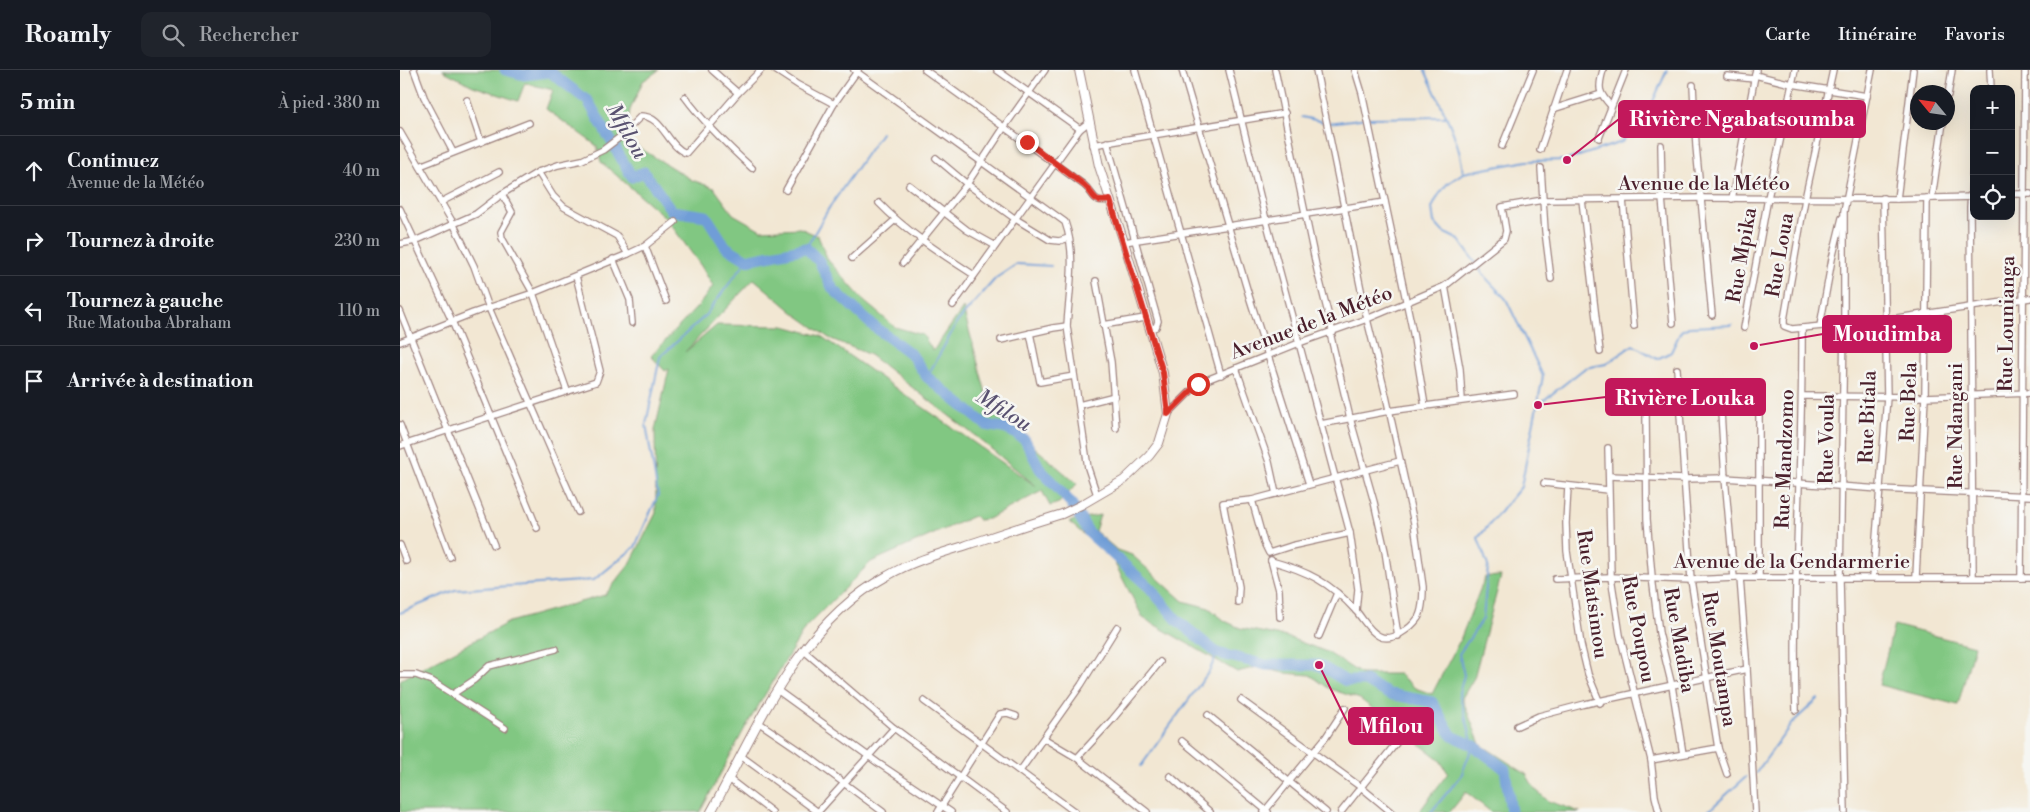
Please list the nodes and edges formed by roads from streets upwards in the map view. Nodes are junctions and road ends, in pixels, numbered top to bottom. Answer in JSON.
{"nodes":[{"id":1,"x":414,"y":70,"type":"edge"},
{"id":2,"x":712,"y":70,"type":"edge"},
{"id":3,"x":761,"y":70,"type":"edge"},
{"id":4,"x":775,"y":70,"type":"edge"},
{"id":5,"x":925,"y":70,"type":"edge"},
{"id":6,"x":997,"y":70,"type":"edge"},
{"id":7,"x":1045,"y":70,"type":"edge"},
{"id":8,"x":1079,"y":70,"type":"edge"},
{"id":9,"x":1135,"y":70,"type":"edge"},
{"id":10,"x":1182,"y":70,"type":"edge"},
{"id":11,"x":1229,"y":70,"type":"edge"},
{"id":12,"x":1275,"y":70,"type":"edge"},
{"id":13,"x":1316,"y":70,"type":"edge"},
{"id":14,"x":1356,"y":70,"type":"edge"},
{"id":15,"x":1533,"y":70,"type":"edge"},
{"id":16,"x":1567,"y":70,"type":"edge"},
{"id":17,"x":1603,"y":70,"type":"edge"},
{"id":18,"x":1626,"y":70,"type":"edge"},
{"id":19,"x":1795,"y":70,"type":"edge"},
{"id":20,"x":1833,"y":70,"type":"edge"},
{"id":21,"x":1872,"y":70,"type":"edge"},
{"id":22,"x":1913,"y":70,"type":"edge"},
{"id":23,"x":1952,"y":70,"type":"edge"},
{"id":24,"x":1990,"y":70,"type":"edge"},
{"id":25,"x":2025,"y":70,"type":"edge"},
{"id":26,"x":857,"y":71,"type":"edge"},
{"id":27,"x":1755,"y":75,"type":"edge"},
{"id":28,"x":1727,"y":76,"type":"dead end"},
{"id":29,"x":1792,"y":84,"type":"junction"},
{"id":30,"x":1693,"y":85,"type":"dead end"},
{"id":31,"x":1950,"y":85,"type":"edge"},
{"id":32,"x":1991,"y":85,"type":"edge"},
{"id":33,"x":1829,"y":90,"type":"junction"},
{"id":34,"x":1029,"y":92,"type":"junction"},
{"id":35,"x":738,"y":93,"type":"junction"},
{"id":36,"x":1601,"y":94,"type":"junction"},
{"id":37,"x":1867,"y":96,"type":"junction"},
{"id":38,"x":685,"y":97,"type":"dead end"},
{"id":39,"x":467,"y":100,"type":"dead end"},
{"id":40,"x":834,"y":104,"type":"junction"},
{"id":41,"x":1611,"y":106,"type":"junction"},
{"id":42,"x":1553,"y":109,"type":"junction"},
{"id":43,"x":1285,"y":113,"type":"junction"},
{"id":44,"x":1242,"y":121,"type":"junction"},
{"id":45,"x":1090,"y":122,"type":"junction"},
{"id":46,"x":529,"y":123,"type":"dead end"},
{"id":47,"x":710,"y":126,"type":"junction"},
{"id":48,"x":1005,"y":126,"type":"junction"},
{"id":49,"x":1200,"y":127,"type":"junction"},
{"id":50,"x":1080,"y":129,"type":"junction"},
{"id":51,"x":1942,"y":130,"type":"edge"},
{"id":52,"x":400,"y":132,"type":"edge"},
{"id":53,"x":1154,"y":135,"type":"junction"},
{"id":54,"x":1600,"y":138,"type":"dead end"},
{"id":55,"x":481,"y":142,"type":"junction"},
{"id":56,"x":1107,"y":142,"type":"junction"},
{"id":57,"x":1093,"y":144,"type":"junction"},
{"id":58,"x":1661,"y":145,"type":"dead end"},
{"id":59,"x":1502,"y":146,"type":"dead end"},
{"id":60,"x":1540,"y":150,"type":"dead end"},
{"id":61,"x":454,"y":152,"type":"junction"},
{"id":62,"x":936,"y":158,"type":"dead end"},
{"id":63,"x":982,"y":161,"type":"junction"},
{"id":64,"x":1054,"y":163,"type":"junction"},
{"id":65,"x":420,"y":166,"type":"junction"},
{"id":66,"x":752,"y":168,"type":"dead end"},
{"id":67,"x":1541,"y":168,"type":"dead end"},
{"id":68,"x":499,"y":172,"type":"dead end"},
{"id":69,"x":538,"y":172,"type":"junction"},
{"id":70,"x":967,"y":184,"type":"junction"},
{"id":71,"x":910,"y":185,"type":"dead end"},
{"id":72,"x":786,"y":190,"type":"dead end"},
{"id":73,"x":502,"y":194,"type":"junction"},
{"id":74,"x":2015,"y":194,"type":"edge"},
{"id":75,"x":2023,"y":194,"type":"junction"},
{"id":76,"x":2030,"y":194,"type":"edge"},
{"id":77,"x":1030,"y":197,"type":"junction"},
{"id":78,"x":1970,"y":197,"type":"edge"},
{"id":79,"x":1662,"y":198,"type":"junction"},
{"id":80,"x":1702,"y":198,"type":"junction"},
{"id":81,"x":1768,"y":198,"type":"junction"},
{"id":82,"x":1883,"y":198,"type":"junction"},
{"id":83,"x":1929,"y":198,"type":"junction"},
{"id":84,"x":1623,"y":199,"type":"junction"},
{"id":85,"x":1732,"y":199,"type":"junction"},
{"id":86,"x":1805,"y":199,"type":"junction"},
{"id":87,"x":1845,"y":199,"type":"junction"},
{"id":88,"x":1897,"y":199,"type":"junction"},
{"id":89,"x":1110,"y":200,"type":"junction"},
{"id":90,"x":1543,"y":200,"type":"junction"},
{"id":91,"x":1582,"y":200,"type":"junction"},
{"id":92,"x":441,"y":202,"type":"junction"},
{"id":93,"x":879,"y":202,"type":"dead end"},
{"id":94,"x":1385,"y":202,"type":"junction"},
{"id":95,"x":1343,"y":208,"type":"junction"},
{"id":96,"x":400,"y":209,"type":"edge"},
{"id":97,"x":1844,"y":210,"type":"junction"},
{"id":98,"x":945,"y":212,"type":"junction"},
{"id":99,"x":1306,"y":214,"type":"junction"},
{"id":100,"x":1014,"y":218,"type":"junction"},
{"id":101,"x":895,"y":220,"type":"junction"},
{"id":102,"x":1266,"y":220,"type":"junction"},
{"id":103,"x":1972,"y":220,"type":"edge"},
{"id":104,"x":675,"y":222,"type":"dead end"},
{"id":105,"x":453,"y":223,"type":"junction"},
{"id":106,"x":1228,"y":226,"type":"junction"},
{"id":107,"x":1180,"y":234,"type":"junction"},
{"id":108,"x":1069,"y":238,"type":"junction"},
{"id":109,"x":922,"y":240,"type":"junction"},
{"id":110,"x":1135,"y":240,"type":"junction"},
{"id":111,"x":415,"y":241,"type":"junction"},
{"id":112,"x":1124,"y":242,"type":"junction"},
{"id":113,"x":400,"y":244,"type":"edge"},
{"id":114,"x":994,"y":245,"type":"junction"},
{"id":115,"x":645,"y":246,"type":"junction"},
{"id":116,"x":628,"y":254,"type":"junction"},
{"id":117,"x":852,"y":258,"type":"dead end"},
{"id":118,"x":613,"y":259,"type":"junction"},
{"id":119,"x":903,"y":263,"type":"dead end"},
{"id":120,"x":974,"y":275,"type":"junction"},
{"id":121,"x":576,"y":276,"type":"junction"},
{"id":122,"x":1146,"y":278,"type":"junction"},
{"id":123,"x":1135,"y":279,"type":"junction"},
{"id":124,"x":1551,"y":279,"type":"dead end"},
{"id":125,"x":1096,"y":281,"type":"dead end"},
{"id":126,"x":1445,"y":286,"type":"junction"},
{"id":127,"x":533,"y":293,"type":"junction"},
{"id":128,"x":2027,"y":299,"type":"edge"},
{"id":129,"x":666,"y":301,"type":"dead end"},
{"id":130,"x":1406,"y":303,"type":"junction"},
{"id":131,"x":953,"y":305,"type":"dead end"},
{"id":132,"x":489,"y":308,"type":"junction"},
{"id":133,"x":1155,"y":308,"type":"junction"},
{"id":134,"x":1971,"y":308,"type":"junction"},
{"id":135,"x":400,"y":311,"type":"edge"},
{"id":136,"x":1925,"y":314,"type":"junction"},
{"id":137,"x":1145,"y":315,"type":"junction"},
{"id":138,"x":1712,"y":315,"type":"dead end"},
{"id":139,"x":1367,"y":320,"type":"junction"},
{"id":140,"x":1884,"y":320,"type":"junction"},
{"id":141,"x":452,"y":321,"type":"junction"},
{"id":142,"x":632,"y":323,"type":"dead end"},
{"id":143,"x":1672,"y":323,"type":"dead end"},
{"id":144,"x":1844,"y":324,"type":"junction"},
{"id":145,"x":1103,"y":325,"type":"junction"},
{"id":146,"x":1068,"y":326,"type":"junction"},
{"id":147,"x":1634,"y":326,"type":"dead end"},
{"id":148,"x":1820,"y":326,"type":"junction"},
{"id":149,"x":1744,"y":328,"type":"dead end"},
{"id":150,"x":1802,"y":328,"type":"junction"},
{"id":151,"x":1149,"y":329,"type":"junction"},
{"id":152,"x":1030,"y":333,"type":"junction"},
{"id":153,"x":1332,"y":333,"type":"junction"},
{"id":154,"x":410,"y":338,"type":"junction"},
{"id":155,"x":1000,"y":340,"type":"dead end"},
{"id":156,"x":400,"y":342,"type":"edge"},
{"id":157,"x":1299,"y":343,"type":"junction"},
{"id":158,"x":1600,"y":352,"type":"dead end"},
{"id":159,"x":1268,"y":356,"type":"junction"},
{"id":160,"x":1236,"y":368,"type":"junction"},
{"id":161,"x":1677,"y":369,"type":"dead end"},
{"id":162,"x":1221,"y":375,"type":"junction"},
{"id":163,"x":1074,"y":376,"type":"junction"},
{"id":164,"x":567,"y":391,"type":"junction"},
{"id":165,"x":2022,"y":393,"type":"junction"},
{"id":166,"x":2030,"y":393,"type":"edge"},
{"id":167,"x":1514,"y":394,"type":"dead end"},
{"id":168,"x":1843,"y":395,"type":"junction"},
{"id":169,"x":1115,"y":396,"type":"junction"},
{"id":170,"x":1803,"y":396,"type":"junction"},
{"id":171,"x":1972,"y":396,"type":"junction"},
{"id":172,"x":1887,"y":397,"type":"junction"},
{"id":173,"x":1925,"y":397,"type":"junction"},
{"id":174,"x":1462,"y":400,"type":"junction"},
{"id":175,"x":531,"y":403,"type":"junction"},
{"id":176,"x":1079,"y":404,"type":"junction"},
{"id":177,"x":1425,"y":406,"type":"junction"},
{"id":178,"x":1760,"y":407,"type":"dead end"},
{"id":179,"x":1389,"y":411,"type":"junction"},
{"id":180,"x":1646,"y":412,"type":"dead end"},
{"id":181,"x":1721,"y":412,"type":"dead end"},
{"id":182,"x":1168,"y":414,"type":"junction"},
{"id":183,"x":493,"y":416,"type":"junction"},
{"id":184,"x":1350,"y":418,"type":"junction"},
{"id":185,"x":1321,"y":424,"type":"junction"},
{"id":186,"x":400,"y":425,"type":"edge"},
{"id":187,"x":1116,"y":428,"type":"dead end"},
{"id":188,"x":448,"y":430,"type":"junction"},
{"id":189,"x":407,"y":443,"type":"junction"},
{"id":190,"x":400,"y":446,"type":"edge"},
{"id":191,"x":1608,"y":448,"type":"dead end"},
{"id":192,"x":1400,"y":461,"type":"junction"},
{"id":193,"x":1365,"y":470,"type":"junction"},
{"id":194,"x":1609,"y":476,"type":"junction"},
{"id":195,"x":1335,"y":477,"type":"junction"},
{"id":196,"x":1646,"y":478,"type":"junction"},
{"id":197,"x":1725,"y":478,"type":"junction"},
{"id":198,"x":1684,"y":479,"type":"junction"},
{"id":199,"x":1760,"y":481,"type":"junction"},
{"id":200,"x":1544,"y":483,"type":"dead end"},
{"id":201,"x":1800,"y":483,"type":"junction"},
{"id":202,"x":1309,"y":484,"type":"junction"},
{"id":203,"x":1841,"y":485,"type":"junction"},
{"id":204,"x":1568,"y":487,"type":"junction"},
{"id":205,"x":1880,"y":489,"type":"junction"},
{"id":206,"x":1608,"y":490,"type":"junction"},
{"id":207,"x":1920,"y":491,"type":"junction"},
{"id":208,"x":1276,"y":494,"type":"junction"},
{"id":209,"x":1971,"y":494,"type":"junction"},
{"id":210,"x":1097,"y":495,"type":"junction"},
{"id":211,"x":2022,"y":496,"type":"junction"},
{"id":212,"x":2030,"y":496,"type":"edge"},
{"id":213,"x":1252,"y":500,"type":"junction"},
{"id":214,"x":578,"y":512,"type":"dead end"},
{"id":215,"x":537,"y":528,"type":"dead end"},
{"id":216,"x":1350,"y":533,"type":"junction"},
{"id":217,"x":400,"y":545,"type":"edge"},
{"id":218,"x":494,"y":546,"type":"dead end"},
{"id":219,"x":1269,"y":553,"type":"junction"},
{"id":220,"x":450,"y":557,"type":"dead end"},
{"id":221,"x":406,"y":561,"type":"dead end"},
{"id":222,"x":1271,"y":561,"type":"junction"},
{"id":223,"x":1611,"y":577,"type":"junction"},
{"id":224,"x":1652,"y":577,"type":"junction"},
{"id":225,"x":1873,"y":577,"type":"junction"},
{"id":226,"x":1916,"y":577,"type":"junction"},
{"id":227,"x":1973,"y":577,"type":"junction"},
{"id":228,"x":1571,"y":578,"type":"junction"},
{"id":229,"x":1737,"y":578,"type":"junction"},
{"id":230,"x":1759,"y":578,"type":"junction"},
{"id":231,"x":1796,"y":578,"type":"junction"},
{"id":232,"x":2022,"y":578,"type":"junction"},
{"id":233,"x":2030,"y":578,"type":"edge"},
{"id":234,"x":1555,"y":579,"type":"dead end"},
{"id":235,"x":1840,"y":579,"type":"junction"},
{"id":236,"x":1691,"y":580,"type":"junction"},
{"id":237,"x":1337,"y":593,"type":"junction"},
{"id":238,"x":1238,"y":602,"type":"dead end"},
{"id":239,"x":1356,"y":611,"type":"junction"},
{"id":240,"x":1280,"y":616,"type":"dead end"},
{"id":241,"x":1117,"y":627,"type":"dead end"},
{"id":242,"x":1319,"y":636,"type":"dead end"},
{"id":243,"x":1398,"y":636,"type":"junction"},
{"id":244,"x":556,"y":649,"type":"dead end"},
{"id":245,"x":803,"y":650,"type":"junction"},
{"id":246,"x":1160,"y":662,"type":"dead end"},
{"id":247,"x":1747,"y":669,"type":"junction"},
{"id":248,"x":400,"y":675,"type":"edge"},
{"id":249,"x":1707,"y":678,"type":"junction"},
{"id":250,"x":1672,"y":686,"type":"junction"},
{"id":251,"x":777,"y":690,"type":"junction"},
{"id":252,"x":453,"y":694,"type":"junction"},
{"id":253,"x":1634,"y":694,"type":"junction"},
{"id":254,"x":924,"y":700,"type":"dead end"},
{"id":255,"x":1241,"y":700,"type":"dead end"},
{"id":256,"x":1600,"y":703,"type":"junction"},
{"id":257,"x":1345,"y":708,"type":"dead end"},
{"id":258,"x":1796,"y":710,"type":"dead end"},
{"id":259,"x":1208,"y":715,"type":"dead end"},
{"id":260,"x":1016,"y":716,"type":"dead end"},
{"id":261,"x":758,"y":722,"type":"junction"},
{"id":262,"x":1517,"y":726,"type":"dead end"},
{"id":263,"x":505,"y":728,"type":"dead end"},
{"id":264,"x":894,"y":728,"type":"junction"},
{"id":265,"x":1401,"y":737,"type":"dead end"},
{"id":266,"x":1044,"y":739,"type":"junction"},
{"id":267,"x":1182,"y":741,"type":"dead end"},
{"id":268,"x":982,"y":744,"type":"junction"},
{"id":269,"x":1718,"y":748,"type":"junction"},
{"id":270,"x":1314,"y":752,"type":"junction"},
{"id":271,"x":1683,"y":754,"type":"junction"},
{"id":272,"x":869,"y":755,"type":"junction"},
{"id":273,"x":740,"y":756,"type":"junction"},
{"id":274,"x":1077,"y":758,"type":"junction"},
{"id":275,"x":1651,"y":760,"type":"junction"},
{"id":276,"x":1020,"y":771,"type":"junction"},
{"id":277,"x":1727,"y":774,"type":"dead end"},
{"id":278,"x":1170,"y":776,"type":"dead end"},
{"id":279,"x":960,"y":777,"type":"junction"},
{"id":280,"x":729,"y":780,"type":"junction"},
{"id":281,"x":843,"y":782,"type":"junction"},
{"id":282,"x":1290,"y":782,"type":"junction"},
{"id":283,"x":1362,"y":788,"type":"junction"},
{"id":284,"x":942,"y":806,"type":"junction"},
{"id":285,"x":1266,"y":811,"type":"edge"},
{"id":286,"x":711,"y":812,"type":"edge"},
{"id":287,"x":772,"y":812,"type":"edge"},
{"id":288,"x":818,"y":812,"type":"edge"},
{"id":289,"x":883,"y":812,"type":"edge"},
{"id":290,"x":938,"y":812,"type":"edge"},
{"id":291,"x":951,"y":812,"type":"edge"},
{"id":292,"x":1007,"y":812,"type":"edge"},
{"id":293,"x":1075,"y":812,"type":"edge"},
{"id":294,"x":1147,"y":812,"type":"edge"},
{"id":295,"x":1210,"y":812,"type":"edge"},
{"id":296,"x":1326,"y":812,"type":"edge"},
{"id":297,"x":1341,"y":812,"type":"edge"},
{"id":298,"x":1391,"y":812,"type":"edge"},
{"id":299,"x":1659,"y":812,"type":"edge"},
{"id":300,"x":1755,"y":812,"type":"edge"},
{"id":301,"x":1845,"y":812,"type":"edge"}],
"edges":[{"from":1,"to":61,"type":"street"},
{"from":2,"to":35,"type":"street"},
{"from":3,"to":35,"type":"street"},
{"from":4,"to":40,"type":"street"},
{"from":5,"to":48,"type":"street"},
{"from":6,"to":34,"type":"street"},
{"from":7,"to":34,"type":"street"},
{"from":8,"to":45,"type":"street"},
{"from":9,"to":53,"type":"street"},
{"from":10,"to":49,"type":"street"},
{"from":11,"to":44,"type":"street"},
{"from":12,"to":43,"type":"street"},
{"from":13,"to":95,"type":"street"},
{"from":14,"to":94,"type":"street"},
{"from":15,"to":59,"type":"street"},
{"from":16,"to":42,"type":"street"},
{"from":17,"to":36,"type":"street"},
{"from":18,"to":41,"type":"street"},
{"from":19,"to":29,"type":"street","name":"Rue Mpika"},
{"from":20,"to":33,"type":"street","name":"Rue Loua"},
{"from":21,"to":37,"type":"street","name":"Rue Voula"},
{"from":22,"to":88,"type":"street"},
{"from":23,"to":31,"type":"street"},
{"from":24,"to":32,"type":"street"},
{"from":25,"to":75,"type":"street","name":"Rue Lounianga"},
{"from":26,"to":40,"type":"street"},
{"from":26,"to":63,"type":"street"},
{"from":27,"to":28,"type":"street"},
{"from":27,"to":29,"type":"street"},
{"from":27,"to":85,"type":"street"},
{"from":29,"to":33,"type":"street"},
{"from":29,"to":81,"type":"street","name":"Rue Mpika"},
{"from":30,"to":80,"type":"street"},
{"from":33,"to":37,"type":"street"},
{"from":33,"to":86,"type":"street","name":"Rue Loua"},
{"from":34,"to":48,"type":"street"},
{"from":34,"to":50,"type":"street"},
{"from":35,"to":47,"type":"street"},
{"from":36,"to":41,"type":"street"},
{"from":36,"to":42,"type":"street"},
{"from":37,"to":87,"type":"street","name":"Rue Voula"},
{"from":38,"to":47,"type":"street"},
{"from":39,"to":55,"type":"street"},
{"from":40,"to":72,"type":"street"},
{"from":41,"to":54,"type":"street"},
{"from":42,"to":60,"type":"street"},
{"from":43,"to":44,"type":"street"},
{"from":43,"to":99,"type":"street"},
{"from":44,"to":49,"type":"street"},
{"from":44,"to":102,"type":"street"},
{"from":45,"to":50,"type":"street"},
{"from":45,"to":57,"type":"street"},
{"from":46,"to":55,"type":"street"},
{"from":47,"to":66,"type":"street"},
{"from":47,"to":69,"type":"street"},
{"from":48,"to":63,"type":"street"},
{"from":48,"to":64,"type":"street"},
{"from":49,"to":53,"type":"street"},
{"from":49,"to":106,"type":"street"},
{"from":50,"to":64,"type":"street"},
{"from":51,"to":83,"type":"street","name":"Rue Bela"},
{"from":52,"to":65,"type":"street"},
{"from":53,"to":56,"type":"street"},
{"from":53,"to":107,"type":"street"},
{"from":55,"to":61,"type":"street"},
{"from":56,"to":57,"type":"street"},
{"from":56,"to":110,"type":"street"},
{"from":57,"to":89,"type":"street"},
{"from":58,"to":79,"type":"street"},
{"from":61,"to":65,"type":"street"},
{"from":62,"to":70,"type":"street"},
{"from":63,"to":70,"type":"street"},
{"from":63,"to":77,"type":"street"},
{"from":64,"to":77,"type":"street"},
{"from":64,"to":89,"type":"street"},
{"from":65,"to":92,"type":"street"},
{"from":67,"to":90,"type":"street"},
{"from":68,"to":92,"type":"street"},
{"from":69,"to":73,"type":"street"},
{"from":69,"to":116,"type":"street"},
{"from":70,"to":98,"type":"street"},
{"from":70,"to":100,"type":"street"},
{"from":71,"to":98,"type":"street"},
{"from":73,"to":105,"type":"street"},
{"from":73,"to":127,"type":"street"},
{"from":74,"to":75,"type":"street"},
{"from":75,"to":76,"type":"street"},
{"from":75,"to":128,"type":"street","name":"Rue Lounianga"},
{"from":77,"to":100,"type":"street"},
{"from":77,"to":108,"type":"street"},
{"from":78,"to":83,"type":"street","name":"Avenue de la Météo"},
{"from":79,"to":80,"type":"street","name":"Avenue de la Météo"},
{"from":79,"to":84,"type":"street","name":"Avenue de la Météo"},
{"from":79,"to":143,"type":"street"},
{"from":80,"to":85,"type":"street","name":"Avenue de la Météo"},
{"from":80,"to":138,"type":"street"},
{"from":81,"to":85,"type":"street","name":"Avenue de la Météo"},
{"from":81,"to":86,"type":"street","name":"Avenue de la Météo"},
{"from":81,"to":149,"type":"street","name":"Rue Mpika"},
{"from":82,"to":87,"type":"street","name":"Avenue de la Météo"},
{"from":82,"to":88,"type":"street","name":"Avenue de la Météo"},
{"from":82,"to":140,"type":"street","name":"Rue Bitala"},
{"from":83,"to":88,"type":"street","name":"Avenue de la Météo"},
{"from":83,"to":136,"type":"street","name":"Rue Bela"},
{"from":84,"to":91,"type":"street","name":"Avenue de la Météo"},
{"from":84,"to":147,"type":"street"},
{"from":86,"to":87,"type":"street","name":"Avenue de la Météo"},
{"from":86,"to":150,"type":"street","name":"Rue Loua"},
{"from":87,"to":97,"type":"street","name":"Rue Voula"},
{"from":89,"to":112,"type":"street"},
{"from":90,"to":91,"type":"street","name":"Avenue de la Météo"},
{"from":90,"to":124,"type":"street"},
{"from":90,"to":126,"type":"street","name":"Avenue de la Météo"},
{"from":91,"to":158,"type":"street"},
{"from":92,"to":105,"type":"street"},
{"from":93,"to":101,"type":"street"},
{"from":94,"to":95,"type":"street"},
{"from":94,"to":130,"type":"street"},
{"from":95,"to":99,"type":"street"},
{"from":95,"to":139,"type":"street"},
{"from":96,"to":111,"type":"street"},
{"from":97,"to":144,"type":"street","name":"Rue Voula"},
{"from":97,"to":148,"type":"street"},
{"from":98,"to":109,"type":"street"},
{"from":98,"to":114,"type":"street"},
{"from":99,"to":102,"type":"street"},
{"from":99,"to":153,"type":"street"},
{"from":100,"to":108,"type":"street"},
{"from":100,"to":114,"type":"street"},
{"from":101,"to":109,"type":"street"},
{"from":101,"to":117,"type":"street"},
{"from":102,"to":106,"type":"street"},
{"from":102,"to":157,"type":"street"},
{"from":103,"to":134,"type":"street","name":"Rue Ndangani"},
{"from":104,"to":115,"type":"street"},
{"from":105,"to":111,"type":"street"},
{"from":105,"to":132,"type":"street"},
{"from":106,"to":107,"type":"street"},
{"from":106,"to":159,"type":"street"},
{"from":107,"to":110,"type":"street"},
{"from":107,"to":162,"type":"street"},
{"from":108,"to":146,"type":"street"},
{"from":109,"to":119,"type":"street"},
{"from":109,"to":120,"type":"street"},
{"from":110,"to":112,"type":"street"},
{"from":110,"to":122,"type":"street"},
{"from":111,"to":113,"type":"street"},
{"from":111,"to":141,"type":"street"},
{"from":112,"to":123,"type":"street"},
{"from":114,"to":120,"type":"street"},
{"from":115,"to":116,"type":"street"},
{"from":115,"to":129,"type":"street"},
{"from":116,"to":118,"type":"street"},
{"from":118,"to":121,"type":"street"},
{"from":118,"to":142,"type":"street"},
{"from":120,"to":131,"type":"street"},
{"from":121,"to":127,"type":"street"},
{"from":121,"to":164,"type":"street"},
{"from":122,"to":123,"type":"street"},
{"from":122,"to":133,"type":"street"},
{"from":123,"to":137,"type":"street"},
{"from":125,"to":145,"type":"street"},
{"from":126,"to":130,"type":"street","name":"Avenue de la Météo"},
{"from":126,"to":174,"type":"street"},
{"from":127,"to":132,"type":"street"},
{"from":127,"to":164,"type":"street"},
{"from":128,"to":134,"type":"street"},
{"from":128,"to":165,"type":"street","name":"Rue Lounianga"},
{"from":130,"to":139,"type":"street","name":"Avenue de la Météo"},
{"from":130,"to":177,"type":"street"},
{"from":132,"to":141,"type":"street"},
{"from":132,"to":175,"type":"street"},
{"from":133,"to":137,"type":"street"},
{"from":133,"to":151,"type":"street"},
{"from":134,"to":136,"type":"street"},
{"from":134,"to":171,"type":"street","name":"Rue Ndangani"},
{"from":135,"to":154,"type":"street"},
{"from":136,"to":140,"type":"street"},
{"from":136,"to":173,"type":"street","name":"Rue Bela"},
{"from":137,"to":145,"type":"street"},
{"from":137,"to":151,"type":"street"},
{"from":139,"to":153,"type":"street","name":"Avenue de la Météo"},
{"from":139,"to":179,"type":"street"},
{"from":140,"to":144,"type":"street"},
{"from":140,"to":172,"type":"street","name":"Rue Bitala"},
{"from":141,"to":154,"type":"street"},
{"from":141,"to":183,"type":"street"},
{"from":144,"to":148,"type":"street"},
{"from":144,"to":168,"type":"street","name":"Rue Voula"},
{"from":145,"to":169,"type":"street"},
{"from":146,"to":152,"type":"street"},
{"from":146,"to":163,"type":"street"},
{"from":148,"to":150,"type":"street"},
{"from":150,"to":170,"type":"street","name":"Rue Mandzomo"},
{"from":151,"to":182,"type":"street"},
{"from":152,"to":155,"type":"street"},
{"from":152,"to":163,"type":"street"},
{"from":153,"to":157,"type":"street","name":"Avenue de la Météo"},
{"from":153,"to":184,"type":"street"},
{"from":154,"to":156,"type":"street"},
{"from":154,"to":188,"type":"street"},
{"from":157,"to":159,"type":"street","name":"Avenue de la Météo"},
{"from":157,"to":185,"type":"street"},
{"from":159,"to":160,"type":"street","name":"Avenue de la Météo"},
{"from":159,"to":202,"type":"street"},
{"from":160,"to":162,"type":"street","name":"Avenue de la Météo"},
{"from":160,"to":208,"type":"street"},
{"from":161,"to":198,"type":"street","name":"Rue Moutampa"},
{"from":162,"to":182,"type":"street","name":"Avenue de la Météo"},
{"from":163,"to":176,"type":"street"},
{"from":164,"to":175,"type":"street"},
{"from":165,"to":166,"type":"street"},
{"from":165,"to":171,"type":"street"},
{"from":165,"to":211,"type":"street","name":"Rue Lounianga"},
{"from":167,"to":174,"type":"street"},
{"from":168,"to":170,"type":"street"},
{"from":168,"to":172,"type":"street"},
{"from":168,"to":203,"type":"street","name":"Rue Voula"},
{"from":169,"to":176,"type":"street"},
{"from":169,"to":187,"type":"street"},
{"from":170,"to":201,"type":"street","name":"Rue Mandzomo"},
{"from":171,"to":173,"type":"street"},
{"from":171,"to":209,"type":"street","name":"Rue Ndangani"},
{"from":172,"to":173,"type":"street"},
{"from":172,"to":205,"type":"street","name":"Rue Bitala"},
{"from":173,"to":207,"type":"street","name":"Rue Bela"},
{"from":174,"to":177,"type":"street"},
{"from":175,"to":183,"type":"street"},
{"from":175,"to":214,"type":"street"},
{"from":176,"to":210,"type":"street"},
{"from":177,"to":179,"type":"street"},
{"from":178,"to":199,"type":"street"},
{"from":179,"to":184,"type":"street"},
{"from":179,"to":192,"type":"street"},
{"from":180,"to":196,"type":"street","name":"Rue Madiba"},
{"from":181,"to":197,"type":"street"},
{"from":182,"to":210,"type":"street"},
{"from":183,"to":188,"type":"street"},
{"from":183,"to":215,"type":"street"},
{"from":184,"to":185,"type":"street"},
{"from":184,"to":193,"type":"street"},
{"from":185,"to":195,"type":"street"},
{"from":186,"to":189,"type":"street"},
{"from":188,"to":189,"type":"street"},
{"from":188,"to":218,"type":"street"},
{"from":189,"to":190,"type":"street"},
{"from":189,"to":220,"type":"street"},
{"from":191,"to":194,"type":"street","name":"Rue Poupou"},
{"from":192,"to":193,"type":"street"},
{"from":192,"to":243,"type":"street"},
{"from":193,"to":195,"type":"street"},
{"from":193,"to":243,"type":"street"},
{"from":194,"to":196,"type":"street"},
{"from":194,"to":206,"type":"street","name":"Rue Poupou"},
{"from":195,"to":202,"type":"street"},
{"from":195,"to":216,"type":"street"},
{"from":196,"to":198,"type":"street"},
{"from":196,"to":224,"type":"street","name":"Rue Madiba"},
{"from":197,"to":198,"type":"street"},
{"from":197,"to":199,"type":"street"},
{"from":197,"to":229,"type":"street"},
{"from":198,"to":236,"type":"street","name":"Rue Moutampa"},
{"from":199,"to":201,"type":"street"},
{"from":199,"to":230,"type":"street"},
{"from":200,"to":204,"type":"street"},
{"from":201,"to":203,"type":"street"},
{"from":201,"to":231,"type":"street","name":"Rue Mandzomo"},
{"from":202,"to":208,"type":"street"},
{"from":203,"to":205,"type":"street"},
{"from":203,"to":235,"type":"street","name":"Rue Voula"},
{"from":204,"to":206,"type":"street"},
{"from":204,"to":228,"type":"street","name":"Rue Matsimou"},
{"from":205,"to":207,"type":"street"},
{"from":205,"to":225,"type":"street","name":"Rue Bitala"},
{"from":206,"to":223,"type":"street","name":"Rue Poupou"},
{"from":207,"to":209,"type":"street"},
{"from":207,"to":226,"type":"street","name":"Rue Bela"},
{"from":208,"to":213,"type":"street"},
{"from":209,"to":211,"type":"street"},
{"from":209,"to":227,"type":"street","name":"Rue Ndangani"},
{"from":210,"to":245,"type":"street"},
{"from":211,"to":212,"type":"street"},
{"from":211,"to":232,"type":"street","name":"Rue Lounianga"},
{"from":213,"to":219,"type":"street"},
{"from":213,"to":238,"type":"street"},
{"from":216,"to":219,"type":"street"},
{"from":216,"to":239,"type":"street"},
{"from":217,"to":221,"type":"street"},
{"from":219,"to":222,"type":"street"},
{"from":222,"to":237,"type":"street"},
{"from":222,"to":240,"type":"street"},
{"from":223,"to":224,"type":"street","name":"Avenue de la Gendarmerie"},
{"from":223,"to":228,"type":"street","name":"Avenue de la Gendarmerie"},
{"from":223,"to":253,"type":"street","name":"Rue Poupou"},
{"from":224,"to":236,"type":"street","name":"Avenue de la Gendarmerie"},
{"from":224,"to":250,"type":"street","name":"Rue Madiba"},
{"from":225,"to":226,"type":"street","name":"Avenue de la Gendarmerie"},
{"from":225,"to":235,"type":"street","name":"Avenue de la Gendarmerie"},
{"from":226,"to":227,"type":"street","name":"Avenue de la Gendarmerie"},
{"from":227,"to":232,"type":"street","name":"Avenue de la Gendarmerie"},
{"from":228,"to":234,"type":"street","name":"Avenue de la Gendarmerie"},
{"from":228,"to":256,"type":"street","name":"Rue Matsimou"},
{"from":229,"to":230,"type":"street","name":"Avenue de la Gendarmerie"},
{"from":229,"to":236,"type":"street","name":"Avenue de la Gendarmerie"},
{"from":229,"to":247,"type":"street"},
{"from":230,"to":231,"type":"street","name":"Avenue de la Gendarmerie"},
{"from":231,"to":235,"type":"street","name":"Avenue de la Gendarmerie"},
{"from":231,"to":258,"type":"street","name":"Rue Mandzomo"},
{"from":232,"to":233,"type":"street","name":"Avenue de la Gendarmerie"},
{"from":235,"to":301,"type":"street","name":"Rue Voula"},
{"from":236,"to":249,"type":"street","name":"Rue Moutampa"},
{"from":237,"to":239,"type":"street"},
{"from":237,"to":242,"type":"street"},
{"from":239,"to":243,"type":"street"},
{"from":241,"to":266,"type":"street"},
{"from":244,"to":252,"type":"street"},
{"from":245,"to":251,"type":"street"},
{"from":245,"to":264,"type":"street"},
{"from":246,"to":274,"type":"street"},
{"from":247,"to":249,"type":"street"},
{"from":247,"to":300,"type":"street"},
{"from":248,"to":252,"type":"street"},
{"from":249,"to":250,"type":"street"},
{"from":249,"to":269,"type":"street","name":"Rue Moutampa"},
{"from":250,"to":253,"type":"street"},
{"from":250,"to":271,"type":"street","name":"Rue Madiba"},
{"from":251,"to":261,"type":"street"},
{"from":251,"to":272,"type":"street"},
{"from":252,"to":263,"type":"street"},
{"from":253,"to":256,"type":"street"},
{"from":253,"to":275,"type":"street","name":"Rue Poupou"},
{"from":254,"to":268,"type":"street"},
{"from":255,"to":270,"type":"street"},
{"from":256,"to":262,"type":"street"},
{"from":257,"to":270,"type":"street"},
{"from":259,"to":282,"type":"street"},
{"from":260,"to":268,"type":"street"},
{"from":261,"to":273,"type":"street"},
{"from":261,"to":281,"type":"street"},
{"from":264,"to":272,"type":"street"},
{"from":264,"to":279,"type":"street"},
{"from":265,"to":283,"type":"street"},
{"from":266,"to":274,"type":"street"},
{"from":266,"to":276,"type":"street"},
{"from":267,"to":285,"type":"street"},
{"from":268,"to":276,"type":"street"},
{"from":268,"to":279,"type":"street"},
{"from":269,"to":271,"type":"street"},
{"from":269,"to":277,"type":"street","name":"Rue Moutampa"},
{"from":270,"to":282,"type":"street"},
{"from":270,"to":283,"type":"street"},
{"from":271,"to":275,"type":"street"},
{"from":272,"to":281,"type":"street"},
{"from":272,"to":284,"type":"street"},
{"from":273,"to":280,"type":"street"},
{"from":273,"to":288,"type":"street"},
{"from":274,"to":294,"type":"street"},
{"from":275,"to":299,"type":"street","name":"Rue Poupou"},
{"from":276,"to":293,"type":"street"},
{"from":278,"to":295,"type":"street"},
{"from":279,"to":284,"type":"street"},
{"from":279,"to":292,"type":"street"},
{"from":280,"to":286,"type":"street"},
{"from":280,"to":287,"type":"street"},
{"from":281,"to":288,"type":"street"},
{"from":281,"to":289,"type":"street"},
{"from":282,"to":285,"type":"street"},
{"from":282,"to":296,"type":"street"},
{"from":283,"to":297,"type":"street"},
{"from":283,"to":298,"type":"street"},
{"from":284,"to":290,"type":"street"},
{"from":284,"to":291,"type":"street"}]}
